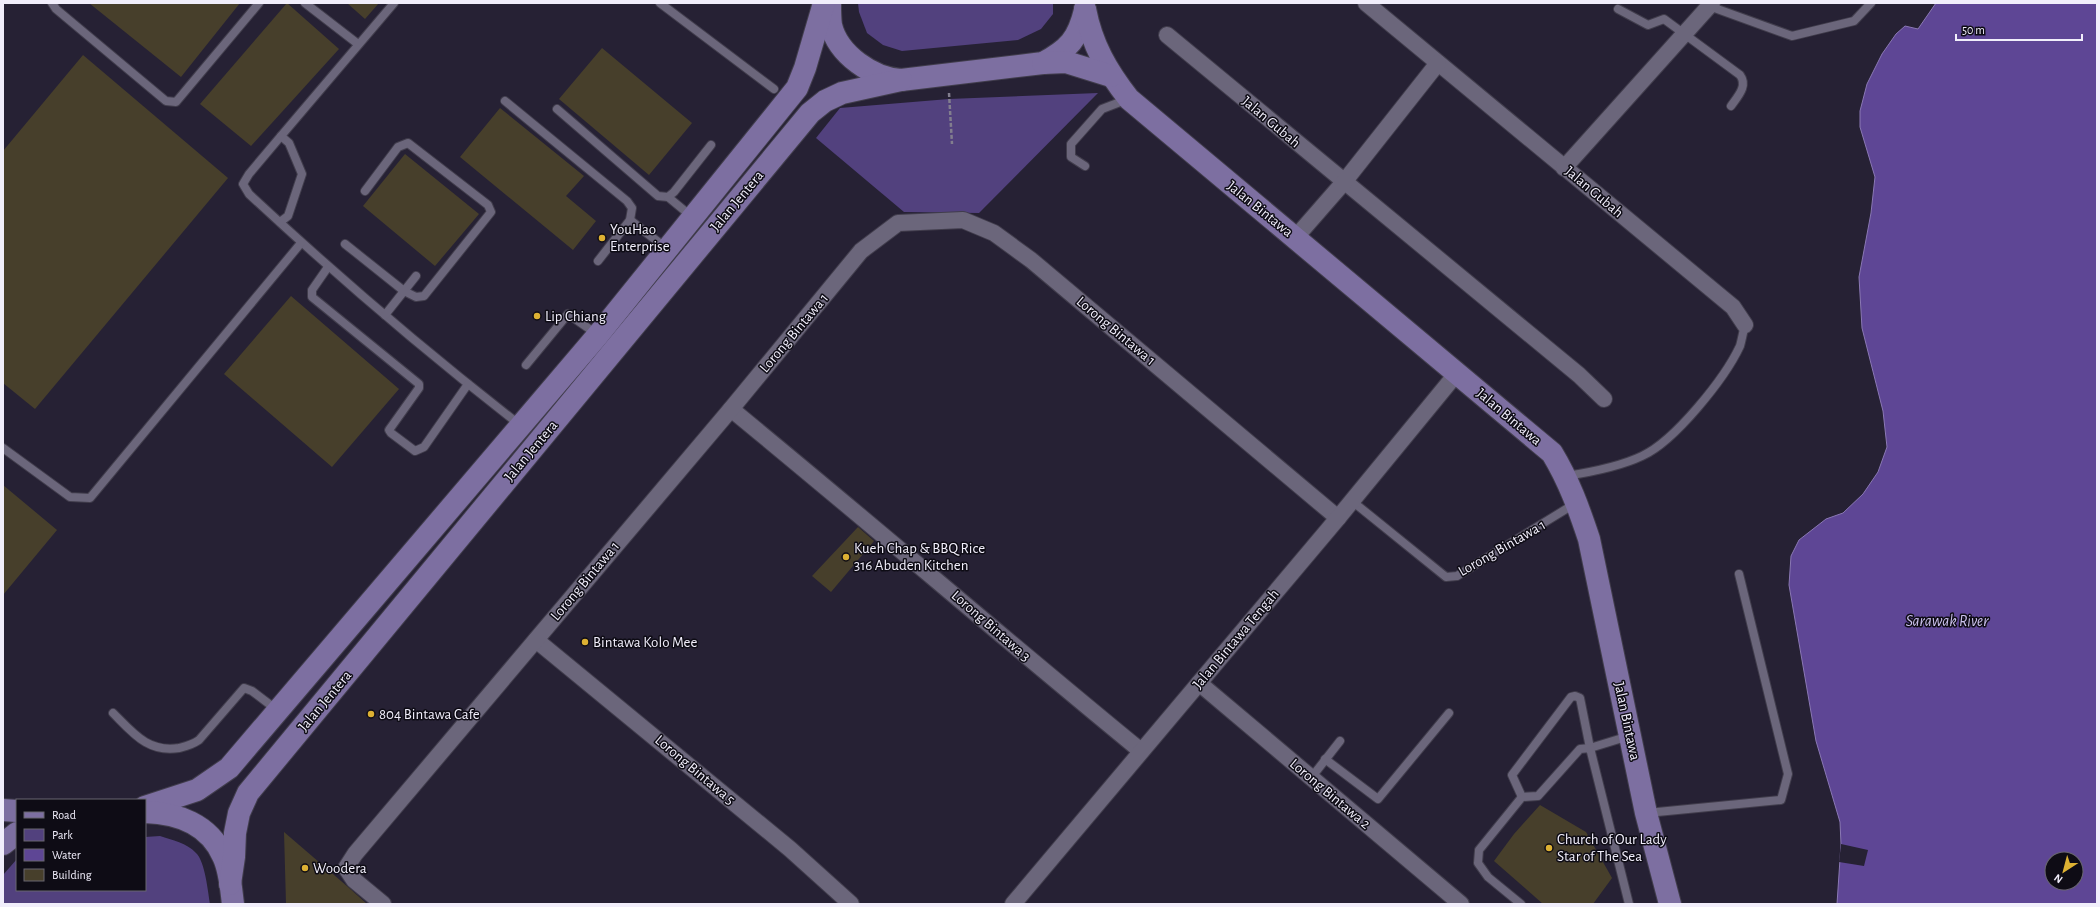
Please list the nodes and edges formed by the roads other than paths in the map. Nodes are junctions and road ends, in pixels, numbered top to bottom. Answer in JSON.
{"nodes":[{"id":1,"x":52,"y":3,"type":"edge"},
{"id":2,"x":259,"y":3,"type":"edge"},
{"id":3,"x":305,"y":3,"type":"edge"},
{"id":4,"x":394,"y":3,"type":"edge"},
{"id":5,"x":660,"y":3,"type":"edge"},
{"id":6,"x":824,"y":3,"type":"edge"},
{"id":7,"x":830,"y":3,"type":"edge"},
{"id":8,"x":1366,"y":3,"type":"edge"},
{"id":9,"x":1871,"y":3,"type":"edge"},
{"id":10,"x":1711,"y":5,"type":"edge"},
{"id":11,"x":1084,"y":6,"type":"edge"},
{"id":12,"x":1618,"y":9,"type":"dead end"},
{"id":13,"x":1167,"y":35,"type":"dead end"},
{"id":14,"x":1684,"y":35,"type":"junction"},
{"id":15,"x":358,"y":44,"type":"junction"},
{"id":16,"x":1043,"y":63,"type":"junction"},
{"id":17,"x":1438,"y":63,"type":"junction"},
{"id":18,"x":1111,"y":76,"type":"junction"},
{"id":19,"x":901,"y":80,"type":"junction"},
{"id":20,"x":774,"y":89,"type":"dead end"},
{"id":21,"x":1129,"y":99,"type":"junction"},
{"id":22,"x":505,"y":101,"type":"dead end"},
{"id":23,"x":1731,"y":106,"type":"dead end"},
{"id":24,"x":557,"y":109,"type":"dead end"},
{"id":25,"x":281,"y":136,"type":"junction"},
{"id":26,"x":711,"y":145,"type":"dead end"},
{"id":27,"x":1085,"y":166,"type":"dead end"},
{"id":28,"x":1564,"y":168,"type":"junction"},
{"id":29,"x":1344,"y":182,"type":"junction"},
{"id":30,"x":365,"y":191,"type":"dead end"},
{"id":31,"x":668,"y":197,"type":"junction"},
{"id":32,"x":692,"y":217,"type":"junction"},
{"id":33,"x":630,"y":220,"type":"junction"},
{"id":34,"x":280,"y":222,"type":"junction"},
{"id":35,"x":1296,"y":237,"type":"junction"},
{"id":36,"x":301,"y":242,"type":"junction"},
{"id":37,"x":345,"y":244,"type":"dead end"},
{"id":38,"x":666,"y":248,"type":"junction"},
{"id":39,"x":598,"y":260,"type":"dead end"},
{"id":40,"x":328,"y":267,"type":"junction"},
{"id":41,"x":416,"y":276,"type":"dead end"},
{"id":42,"x":404,"y":291,"type":"junction"},
{"id":43,"x":385,"y":315,"type":"junction"},
{"id":44,"x":1745,"y":325,"type":"joint"},
{"id":45,"x":598,"y":335,"type":"junction"},
{"id":46,"x":526,"y":365,"type":"dead end"},
{"id":47,"x":1457,"y":373,"type":"junction"},
{"id":48,"x":468,"y":384,"type":"junction"},
{"id":49,"x":1604,"y":399,"type":"dead end"},
{"id":50,"x":731,"y":409,"type":"junction"},
{"id":51,"x":521,"y":426,"type":"junction"},
{"id":52,"x":3,"y":448,"type":"edge"},
{"id":53,"x":1566,"y":476,"type":"junction"},
{"id":54,"x":1352,"y":501,"type":"junction"},
{"id":55,"x":1578,"y":503,"type":"junction"},
{"id":56,"x":1338,"y":518,"type":"junction"},
{"id":57,"x":1739,"y":574,"type":"dead end"},
{"id":58,"x":536,"y":640,"type":"junction"},
{"id":59,"x":1199,"y":683,"type":"junction"},
{"id":60,"x":277,"y":711,"type":"junction"},
{"id":61,"x":113,"y":713,"type":"dead end"},
{"id":62,"x":1449,"y":713,"type":"dead end"},
{"id":63,"x":1630,"y":736,"type":"junction"},
{"id":64,"x":1340,"y":741,"type":"dead end"},
{"id":65,"x":1590,"y":748,"type":"junction"},
{"id":66,"x":1141,"y":751,"type":"junction"},
{"id":67,"x":1325,"y":759,"type":"junction"},
{"id":68,"x":1311,"y":778,"type":"junction"},
{"id":69,"x":1522,"y":797,"type":"junction"},
{"id":70,"x":146,"y":808,"type":"edge"},
{"id":71,"x":3,"y":810,"type":"edge"},
{"id":72,"x":16,"y":811,"type":"edge"},
{"id":73,"x":146,"y":812,"type":"edge"},
{"id":74,"x":1646,"y":813,"type":"junction"},
{"id":75,"x":16,"y":834,"type":"edge"},
{"id":76,"x":3,"y":844,"type":"edge"},
{"id":77,"x":232,"y":894,"type":"edge"},
{"id":78,"x":383,"y":904,"type":"edge"},
{"id":79,"x":851,"y":904,"type":"edge"},
{"id":80,"x":1013,"y":904,"type":"edge"},
{"id":81,"x":1461,"y":904,"type":"edge"},
{"id":82,"x":1521,"y":904,"type":"edge"},
{"id":83,"x":1629,"y":904,"type":"edge"},
{"id":84,"x":1670,"y":904,"type":"edge"}],
"edges":[{"from":1,"to":2,"type":"lane"},
{"from":3,"to":15,"type":"lane"},
{"from":4,"to":15,"type":"lane"},
{"from":5,"to":20,"type":"lane"},
{"from":6,"to":32,"type":"street","name":"Jalan Jentera"},
{"from":7,"to":19,"type":"street"},
{"from":8,"to":17,"type":"street","name":"Jalan Gubah"},
{"from":9,"to":10,"type":"lane"},
{"from":10,"to":14,"type":"street"},
{"from":11,"to":16,"type":"street"},
{"from":11,"to":18,"type":"street","name":"Jalan Bintawa"},
{"from":12,"to":14,"type":"lane"},
{"from":13,"to":29,"type":"street","name":"Jalan Gubah"},
{"from":14,"to":23,"type":"lane"},
{"from":14,"to":28,"type":"street"},
{"from":15,"to":25,"type":"lane"},
{"from":16,"to":18,"type":"street"},
{"from":16,"to":19,"type":"street"},
{"from":17,"to":28,"type":"street","name":"Jalan Gubah"},
{"from":17,"to":29,"type":"street"},
{"from":18,"to":21,"type":"street","name":"Jalan Bintawa"},
{"from":19,"to":77,"type":"street","name":"Jalan Jentera"},
{"from":21,"to":27,"type":"lane"},
{"from":21,"to":35,"type":"street","name":"Jalan Bintawa"},
{"from":22,"to":33,"type":"lane"},
{"from":24,"to":31,"type":"lane"},
{"from":25,"to":34,"type":"lane"},
{"from":25,"to":34,"type":"lane"},
{"from":26,"to":31,"type":"lane"},
{"from":28,"to":44,"type":"street","name":"Jalan Gubah"},
{"from":29,"to":35,"type":"street"},
{"from":29,"to":49,"type":"street","name":"Jalan Gubah"},
{"from":30,"to":42,"type":"lane"},
{"from":31,"to":32,"type":"lane"},
{"from":32,"to":38,"type":"street","name":"Jalan Jentera"},
{"from":33,"to":38,"type":"lane"},
{"from":33,"to":39,"type":"lane"},
{"from":34,"to":36,"type":"lane"},
{"from":35,"to":47,"type":"street","name":"Jalan Bintawa"},
{"from":36,"to":40,"type":"lane"},
{"from":36,"to":52,"type":"lane"},
{"from":37,"to":42,"type":"lane"},
{"from":38,"to":45,"type":"street","name":"Jalan Jentera"},
{"from":40,"to":43,"type":"lane"},
{"from":40,"to":48,"type":"lane"},
{"from":41,"to":42,"type":"lane"},
{"from":42,"to":43,"type":"lane"},
{"from":43,"to":48,"type":"lane"},
{"from":44,"to":53,"type":"lane"},
{"from":45,"to":46,"type":"lane"},
{"from":45,"to":51,"type":"street","name":"Jalan Jentera"},
{"from":47,"to":53,"type":"street","name":"Jalan Bintawa"},
{"from":47,"to":54,"type":"street","name":"Jalan Bintawa Tengah"},
{"from":48,"to":51,"type":"lane"},
{"from":50,"to":56,"type":"street","name":"Lorong Bintawa 1"},
{"from":50,"to":58,"type":"street","name":"Lorong Bintawa 1"},
{"from":50,"to":66,"type":"street","name":"Lorong Bintawa 3"},
{"from":51,"to":60,"type":"street","name":"Jalan Jentera"},
{"from":53,"to":55,"type":"street","name":"Jalan Bintawa"},
{"from":54,"to":55,"type":"lane","name":"Lorong Bintawa 1"},
{"from":54,"to":56,"type":"street","name":"Jalan Bintawa Tengah"},
{"from":55,"to":63,"type":"street","name":"Jalan Bintawa"},
{"from":56,"to":59,"type":"street","name":"Jalan Bintawa Tengah"},
{"from":57,"to":74,"type":"lane"},
{"from":58,"to":78,"type":"street","name":"Lorong Bintawa 1"},
{"from":58,"to":79,"type":"street","name":"Lorong Bintawa 5"},
{"from":59,"to":66,"type":"street","name":"Jalan Bintawa Tengah"},
{"from":59,"to":68,"type":"street","name":"Lorong Bintawa 2"},
{"from":60,"to":61,"type":"lane"},
{"from":60,"to":70,"type":"street","name":"Jalan Jentera"},
{"from":62,"to":67,"type":"lane"},
{"from":63,"to":65,"type":"lane"},
{"from":63,"to":74,"type":"street","name":"Jalan Bintawa"},
{"from":64,"to":67,"type":"lane"},
{"from":65,"to":69,"type":"lane"},
{"from":65,"to":69,"type":"lane"},
{"from":65,"to":83,"type":"lane"},
{"from":66,"to":80,"type":"street","name":"Jalan Bintawa Tengah"},
{"from":67,"to":68,"type":"lane"},
{"from":68,"to":81,"type":"street","name":"Lorong Bintawa 2"},
{"from":69,"to":82,"type":"lane"},
{"from":71,"to":72,"type":"street"},
{"from":73,"to":77,"type":"street"},
{"from":74,"to":84,"type":"street","name":"Jalan Bintawa"},
{"from":75,"to":76,"type":"street"}]}
